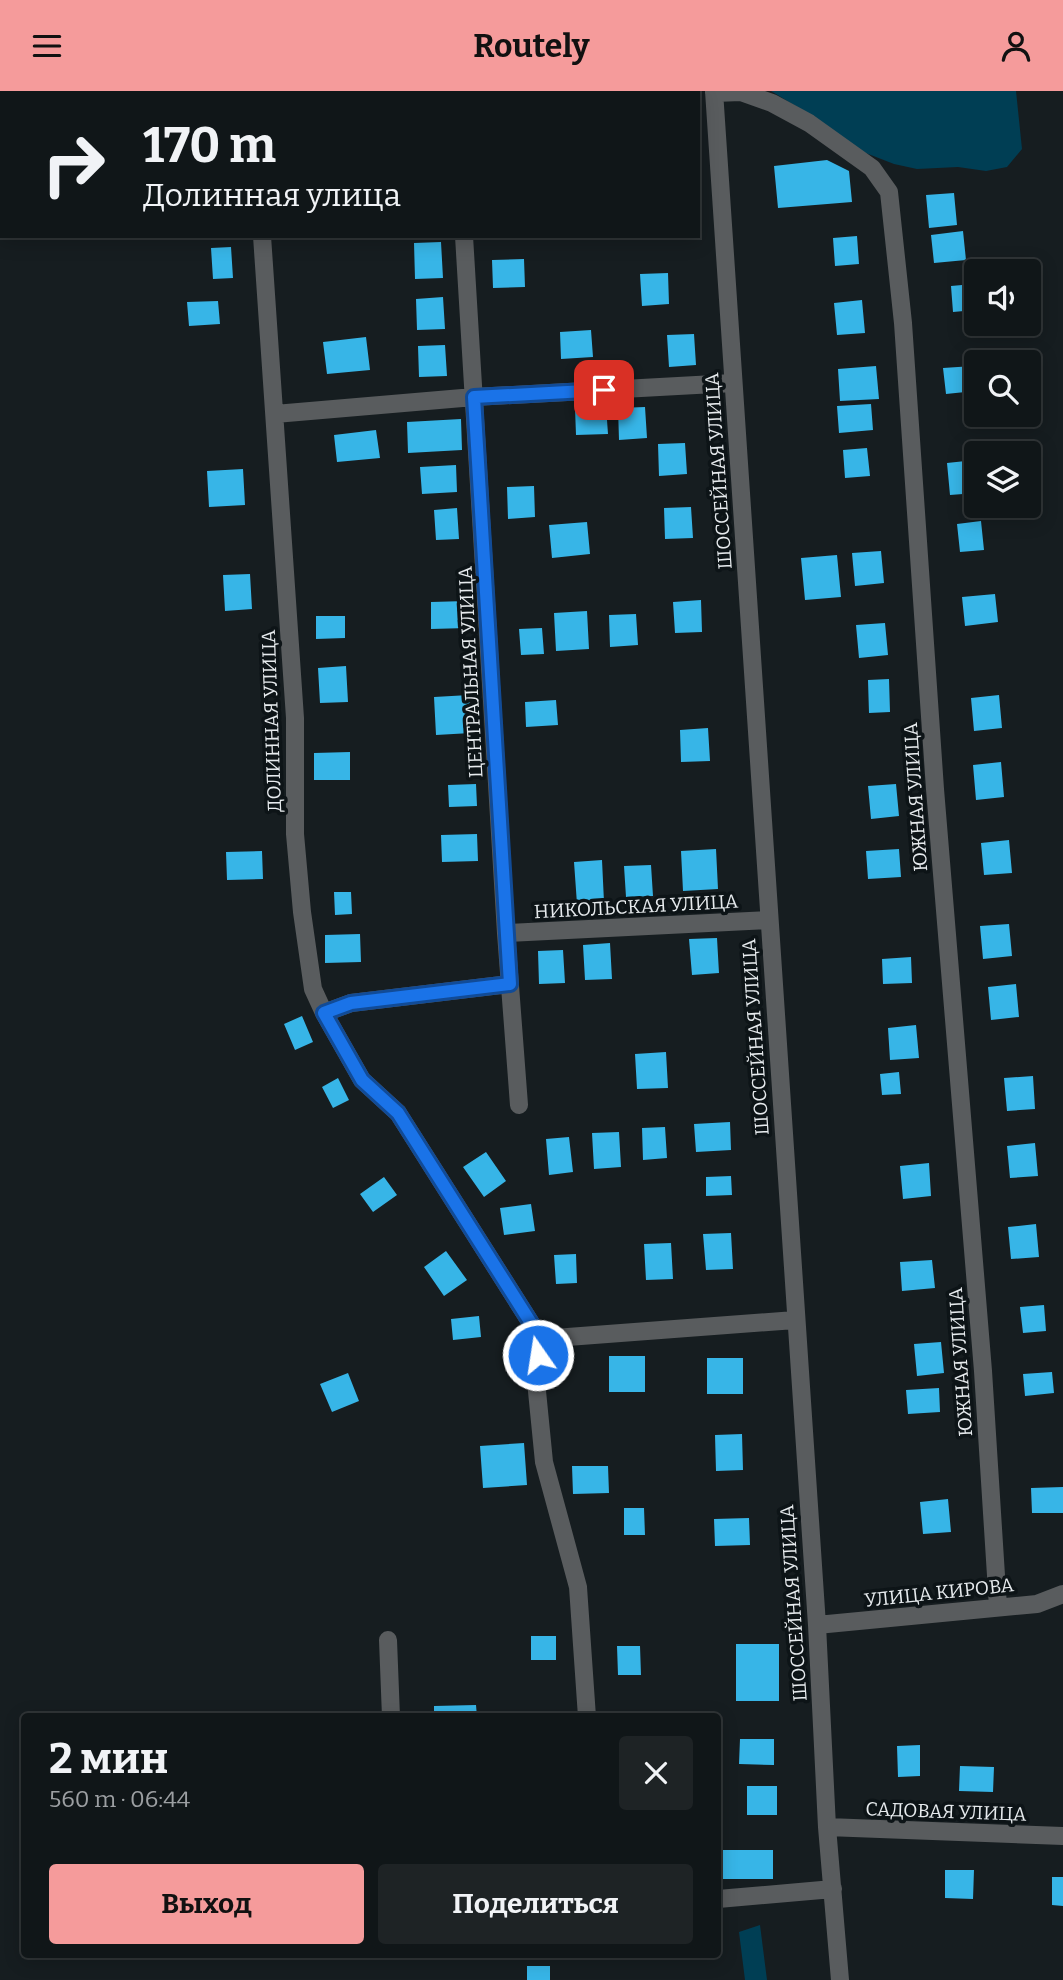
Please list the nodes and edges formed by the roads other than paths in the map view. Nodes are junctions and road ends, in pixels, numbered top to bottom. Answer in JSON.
{"nodes":[{"id":1,"x":714,"y":92,"type":"edge"},
{"id":2,"x":262,"y":238,"type":"edge"},
{"id":3,"x":464,"y":238,"type":"edge"},
{"id":4,"x":733,"y":383,"type":"junction"},
{"id":5,"x":474,"y":397,"type":"junction"},
{"id":6,"x":275,"y":414,"type":"junction"},
{"id":7,"x":768,"y":921,"type":"junction"},
{"id":8,"x":506,"y":933,"type":"junction"},
{"id":9,"x":510,"y":984,"type":"junction"},
{"id":10,"x":324,"y":1013,"type":"junction"},
{"id":11,"x":519,"y":1105,"type":"dead end"},
{"id":12,"x":795,"y":1320,"type":"junction"},
{"id":13,"x":541,"y":1339,"type":"junction"},
{"id":14,"x":1063,"y":1594,"type":"edge"},
{"id":15,"x":998,"y":1607,"type":"junction"},
{"id":16,"x":817,"y":1625,"type":"junction"},
{"id":17,"x":388,"y":1640,"type":"dead end"},
{"id":18,"x":391,"y":1713,"type":"edge"},
{"id":19,"x":587,"y":1713,"type":"edge"},
{"id":20,"x":827,"y":1827,"type":"junction"},
{"id":21,"x":1063,"y":1836,"type":"edge"},
{"id":22,"x":833,"y":1889,"type":"junction"},
{"id":23,"x":721,"y":1899,"type":"edge"},
{"id":24,"x":840,"y":1980,"type":"edge"}],
"edges":[{"from":1,"to":4,"type":"street","name":"ШОССЕЙНАЯ УЛИЦА"},
{"from":1,"to":15,"type":"street","name":"ЮЖНАЯ УЛИЦА"},
{"from":2,"to":6,"type":"street","name":"ДОЛИННАЯ УЛИЦА"},
{"from":3,"to":5,"type":"street","name":"ЦЕНТРАЛЬНАЯ УЛИЦА"},
{"from":4,"to":5,"type":"street"},
{"from":4,"to":7,"type":"street","name":"ШОССЕЙНАЯ УЛИЦА"},
{"from":5,"to":6,"type":"street"},
{"from":5,"to":8,"type":"street","name":"ЦЕНТРАЛЬНАЯ УЛИЦА"},
{"from":6,"to":10,"type":"street","name":"ДОЛИННАЯ УЛИЦА"},
{"from":7,"to":8,"type":"street","name":"НИКОЛЬСКАЯ УЛИЦА"},
{"from":7,"to":12,"type":"street","name":"ШОССЕЙНАЯ УЛИЦА"},
{"from":8,"to":9,"type":"street","name":"ЦЕНТРАЛЬНАЯ УЛИЦА"},
{"from":9,"to":10,"type":"street"},
{"from":9,"to":11,"type":"street","name":"ЦЕНТРАЛЬНАЯ УЛИЦА"},
{"from":10,"to":13,"type":"street","name":"ДОЛИННАЯ УЛИЦА"},
{"from":12,"to":13,"type":"street"},
{"from":12,"to":16,"type":"street","name":"ШОССЕЙНАЯ УЛИЦА"},
{"from":13,"to":19,"type":"street"},
{"from":14,"to":15,"type":"street","name":"УЛИЦА КИРОВА"},
{"from":15,"to":16,"type":"street","name":"УЛИЦА КИРОВА"},
{"from":16,"to":20,"type":"street","name":"ШОССЕЙНАЯ УЛИЦА"},
{"from":17,"to":18,"type":"street"},
{"from":20,"to":21,"type":"street","name":"САДОВАЯ УЛИЦА"},
{"from":20,"to":22,"type":"street","name":"ШОССЕЙНАЯ УЛИЦА"},
{"from":22,"to":23,"type":"street"},
{"from":22,"to":24,"type":"street","name":"ШОССЕЙНАЯ УЛИЦА"}]}
